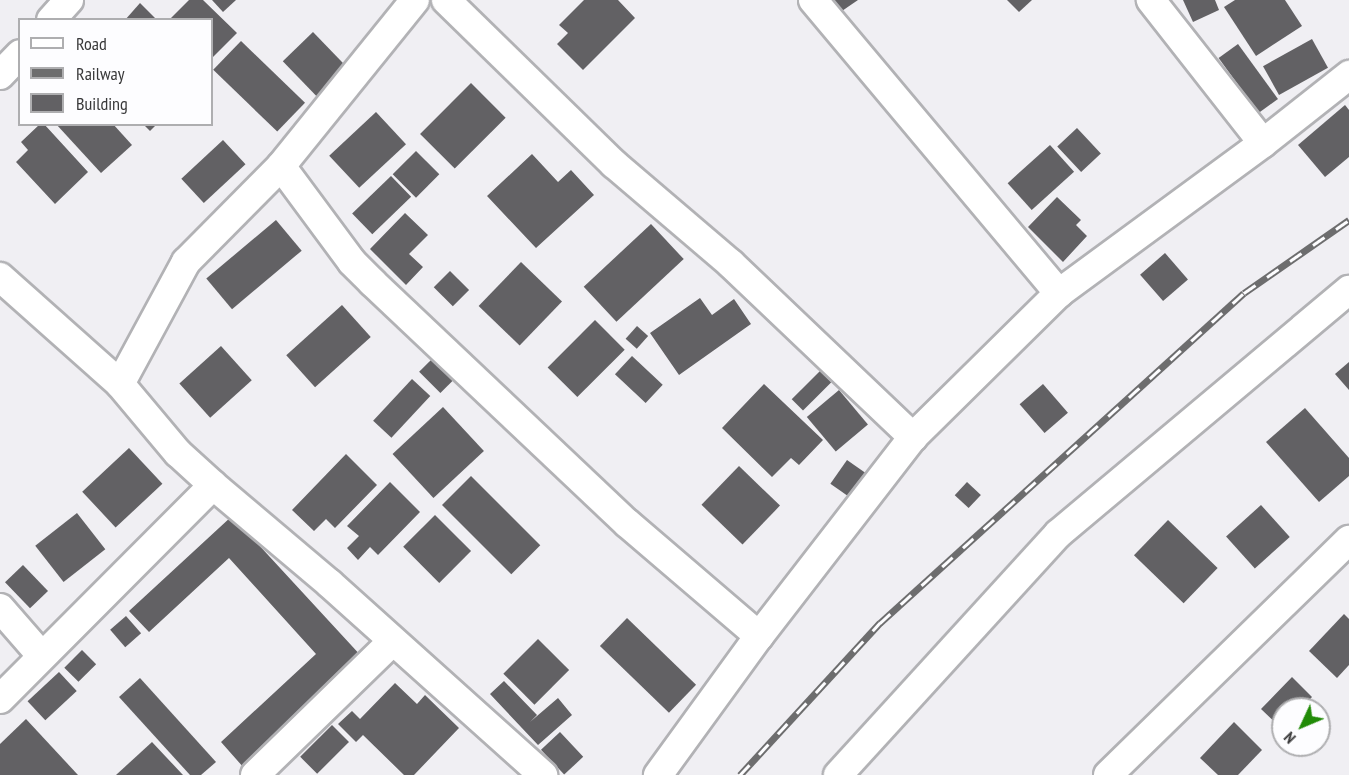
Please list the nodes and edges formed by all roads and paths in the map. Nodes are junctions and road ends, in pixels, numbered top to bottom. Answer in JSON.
{"nodes":[{"id":1,"x":69,"y":0,"type":"edge"},
{"id":2,"x":416,"y":0,"type":"edge"},
{"id":3,"x":446,"y":0,"type":"edge"},
{"id":4,"x":813,"y":0,"type":"edge"},
{"id":5,"x":1151,"y":0,"type":"edge"},
{"id":6,"x":53,"y":18,"type":"edge"},
{"id":7,"x":18,"y":56,"type":"edge"},
{"id":8,"x":0,"y":75,"type":"edge"},
{"id":9,"x":1349,"y":75,"type":"edge"},
{"id":10,"x":1263,"y":143,"type":"junction"},
{"id":11,"x":281,"y":166,"type":"junction"},
{"id":12,"x":0,"y":277,"type":"edge"},
{"id":13,"x":1349,"y":290,"type":"edge"},
{"id":14,"x":1059,"y":293,"type":"junction"},
{"id":15,"x":120,"y":384,"type":"junction"},
{"id":16,"x":914,"y":437,"type":"junction"},
{"id":17,"x":213,"y":485,"type":"junction"},
{"id":18,"x":1349,"y":540,"type":"edge"},
{"id":19,"x":0,"y":608,"type":"edge"},
{"id":20,"x":759,"y":636,"type":"junction"},
{"id":21,"x":393,"y":641,"type":"junction"},
{"id":22,"x":41,"y":655,"type":"junction"},
{"id":23,"x":0,"y":699,"type":"edge"},
{"id":24,"x":255,"y":775,"type":"edge"},
{"id":25,"x":543,"y":775,"type":"edge"},
{"id":26,"x":658,"y":775,"type":"edge"},
{"id":27,"x":838,"y":775,"type":"edge"},
{"id":28,"x":1108,"y":775,"type":"edge"}],
"edges":[{"from":1,"to":6,"type":"street"},
{"from":2,"to":11,"type":"street"},
{"from":3,"to":16,"type":"street"},
{"from":4,"to":14,"type":"street"},
{"from":5,"to":10,"type":"street"},
{"from":7,"to":8,"type":"street"},
{"from":9,"to":10,"type":"street"},
{"from":10,"to":14,"type":"street"},
{"from":11,"to":15,"type":"street"},
{"from":11,"to":20,"type":"street"},
{"from":12,"to":15,"type":"street"},
{"from":13,"to":27,"type":"street"},
{"from":14,"to":16,"type":"street"},
{"from":15,"to":17,"type":"street"},
{"from":16,"to":20,"type":"street"},
{"from":17,"to":21,"type":"street"},
{"from":17,"to":22,"type":"street"},
{"from":18,"to":28,"type":"street"},
{"from":19,"to":22,"type":"street"},
{"from":20,"to":26,"type":"street"},
{"from":21,"to":24,"type":"street"},
{"from":21,"to":25,"type":"street"},
{"from":22,"to":23,"type":"street"}]}
